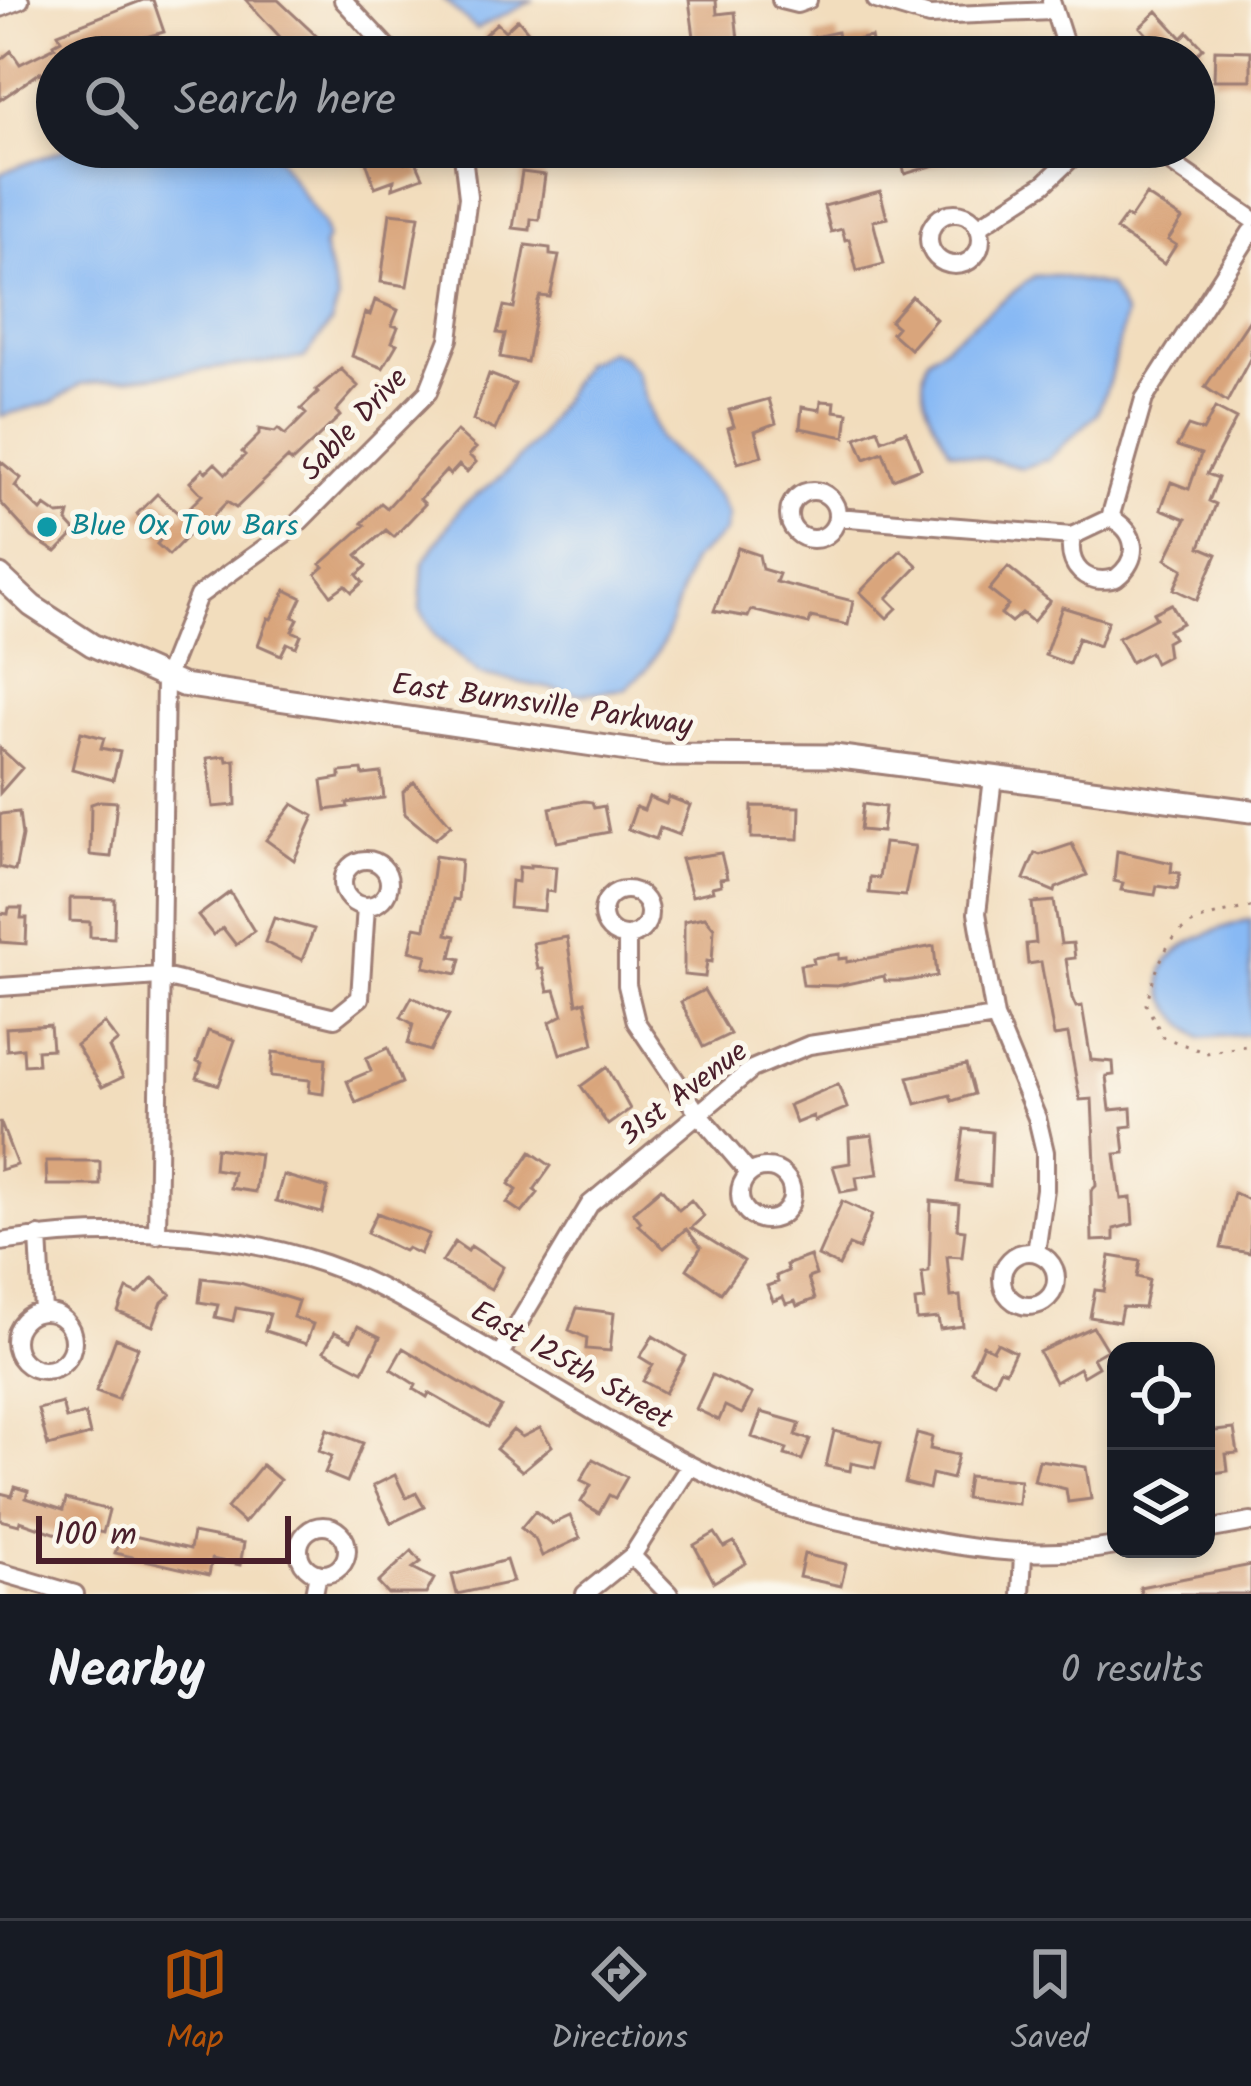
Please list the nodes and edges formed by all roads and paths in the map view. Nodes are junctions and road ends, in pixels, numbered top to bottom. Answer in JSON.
{"nodes":[{"id":1,"x":20,"y":0,"type":"edge"},
{"id":2,"x":343,"y":0,"type":"edge"},
{"id":3,"x":781,"y":0,"type":"edge"},
{"id":4,"x":808,"y":0,"type":"edge"},
{"id":5,"x":875,"y":0,"type":"edge"},
{"id":6,"x":1052,"y":6,"type":"edge"},
{"id":7,"x":0,"y":8,"type":"edge"},
{"id":8,"x":376,"y":36,"type":"edge"},
{"id":9,"x":1062,"y":36,"type":"edge"},
{"id":10,"x":465,"y":168,"type":"edge"},
{"id":11,"x":1061,"y":168,"type":"edge"},
{"id":12,"x":1178,"y":168,"type":"edge"},
{"id":13,"x":1251,"y":218,"type":"edge"},
{"id":14,"x":978,"y":227,"type":"dead end"},
{"id":15,"x":1251,"y":232,"type":"edge"},
{"id":16,"x":837,"y":517,"type":"dead end"},
{"id":17,"x":1110,"y":518,"type":"junction"},
{"id":18,"x":1072,"y":536,"type":"junction"},
{"id":19,"x":0,"y":576,"type":"edge"},
{"id":20,"x":165,"y":679,"type":"junction"},
{"id":21,"x":993,"y":778,"type":"junction"},
{"id":22,"x":1251,"y":811,"type":"edge"},
{"id":23,"x":365,"y":906,"type":"dead end"},
{"id":24,"x":1251,"y":907,"type":"edge"},
{"id":25,"x":626,"y":936,"type":"dead end"},
{"id":26,"x":159,"y":976,"type":"junction"},
{"id":27,"x":0,"y":987,"type":"edge"},
{"id":28,"x":994,"y":1017,"type":"junction"},
{"id":29,"x":1251,"y":1045,"type":"edge"},
{"id":30,"x":697,"y":1112,"type":"junction"},
{"id":31,"x":749,"y":1173,"type":"dead end"},
{"id":32,"x":157,"y":1235,"type":"junction"},
{"id":33,"x":39,"y":1236,"type":"junction"},
{"id":34,"x":0,"y":1242,"type":"edge"},
{"id":35,"x":1036,"y":1253,"type":"dead end"},
{"id":36,"x":43,"y":1312,"type":"dead end"},
{"id":37,"x":499,"y":1356,"type":"junction"},
{"id":38,"x":690,"y":1465,"type":"junction"},
{"id":39,"x":1251,"y":1522,"type":"edge"},
{"id":40,"x":1215,"y":1528,"type":"edge"},
{"id":41,"x":1107,"y":1547,"type":"edge"},
{"id":42,"x":1023,"y":1555,"type":"junction"},
{"id":43,"x":632,"y":1556,"type":"junction"},
{"id":44,"x":0,"y":1572,"type":"edge"},
{"id":45,"x":318,"y":1574,"type":"dead end"},
{"id":46,"x":75,"y":1594,"type":"edge"},
{"id":47,"x":314,"y":1594,"type":"edge"},
{"id":48,"x":585,"y":1594,"type":"edge"},
{"id":49,"x":669,"y":1594,"type":"edge"},
{"id":50,"x":1021,"y":1594,"type":"edge"}],
"edges":[{"from":1,"to":7,"type":"street"},
{"from":2,"to":8,"type":"street"},
{"from":3,"to":4,"type":"street"},
{"from":5,"to":6,"type":"street"},
{"from":6,"to":9,"type":"street"},
{"from":10,"to":20,"type":"street","name":"Sable Drive"},
{"from":11,"to":14,"type":"street"},
{"from":12,"to":13,"type":"street"},
{"from":15,"to":17,"type":"street"},
{"from":16,"to":18,"type":"street"},
{"from":17,"to":18,"type":"street"},
{"from":17,"to":18,"type":"street"},
{"from":19,"to":20,"type":"street","name":"East Burnsville Parkway"},
{"from":20,"to":21,"type":"street","name":"East Burnsville Parkway"},
{"from":20,"to":26,"type":"street","name":"Sable Drive"},
{"from":21,"to":22,"type":"street","name":"East Burnsville Parkway"},
{"from":21,"to":28,"type":"street"},
{"from":23,"to":26,"type":"street"},
{"from":24,"to":29,"type":"path"},
{"from":25,"to":30,"type":"street"},
{"from":26,"to":27,"type":"street"},
{"from":26,"to":32,"type":"street","name":"Sable Drive"},
{"from":28,"to":30,"type":"street","name":"31st Avenue"},
{"from":28,"to":35,"type":"street"},
{"from":30,"to":31,"type":"street"},
{"from":30,"to":37,"type":"street","name":"31st Avenue"},
{"from":32,"to":33,"type":"street","name":"East 125th Street"},
{"from":32,"to":37,"type":"street","name":"East 125th Street"},
{"from":33,"to":34,"type":"street","name":"East 125th Street"},
{"from":33,"to":36,"type":"street"},
{"from":37,"to":38,"type":"street","name":"East 125th Street"},
{"from":38,"to":42,"type":"street","name":"East 125th Street"},
{"from":38,"to":43,"type":"street"},
{"from":39,"to":40,"type":"street"},
{"from":41,"to":42,"type":"street","name":"East 125th Street"},
{"from":42,"to":50,"type":"street"},
{"from":43,"to":48,"type":"street"},
{"from":43,"to":49,"type":"street"},
{"from":44,"to":46,"type":"street"},
{"from":45,"to":47,"type":"street"}]}
